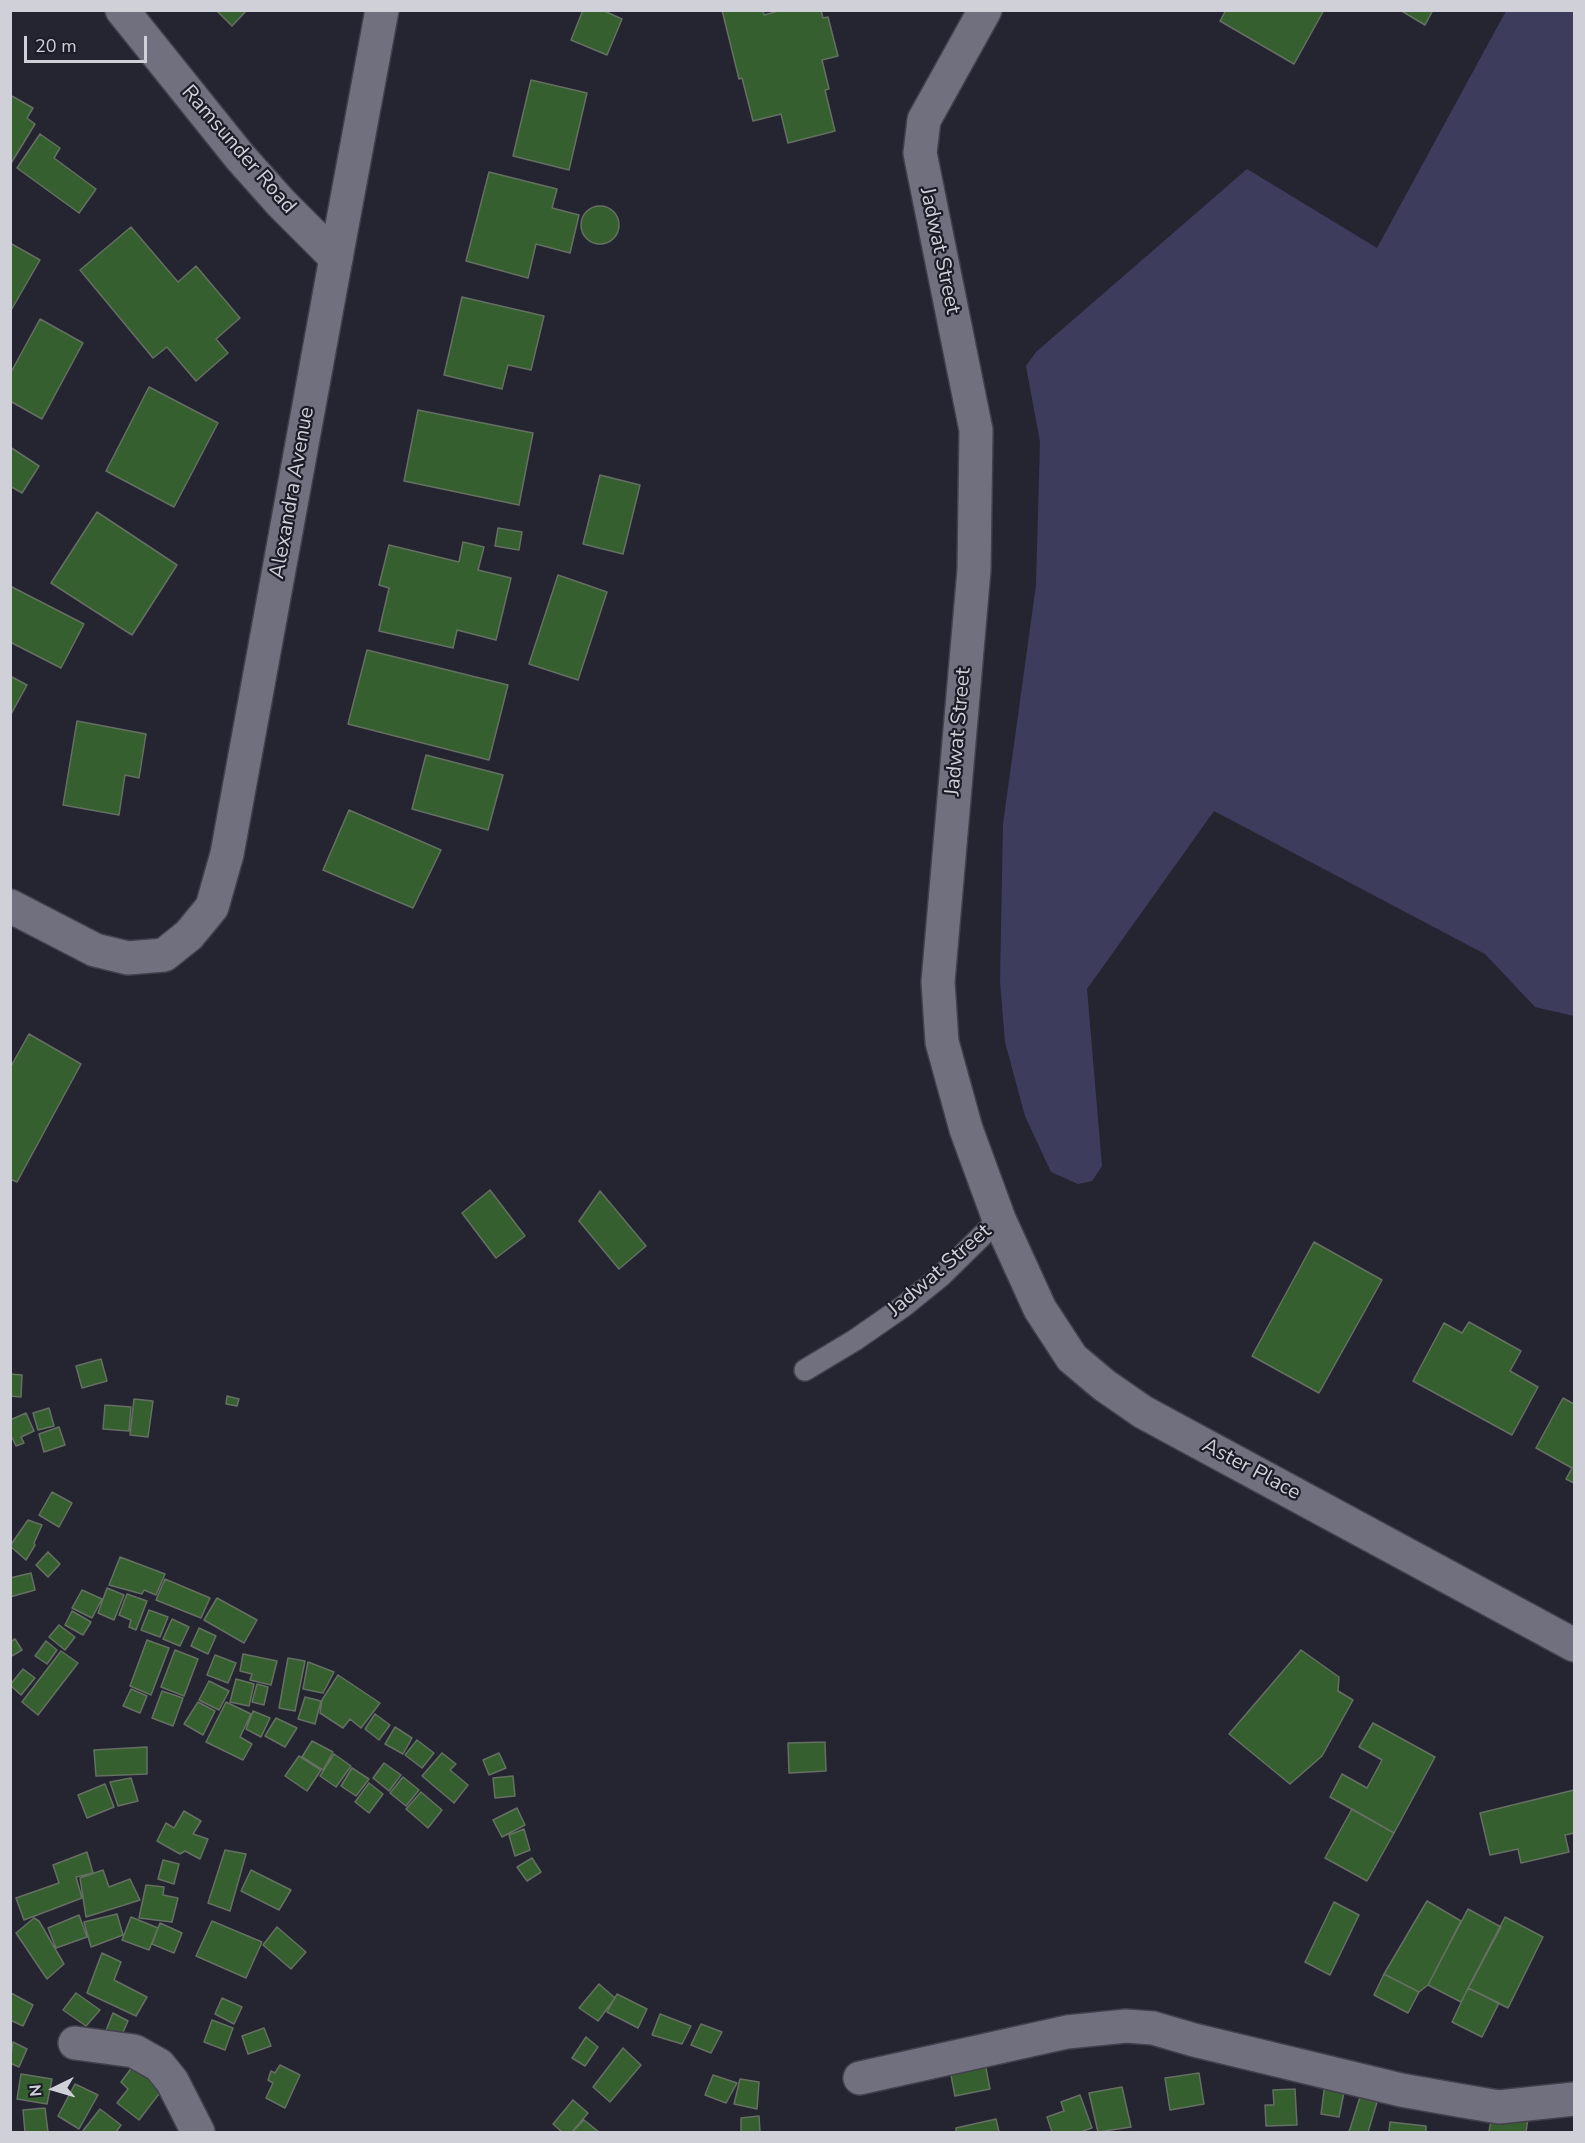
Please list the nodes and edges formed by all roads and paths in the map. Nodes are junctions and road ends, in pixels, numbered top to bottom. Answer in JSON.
{"nodes":[{"id":1,"x":122,"y":10,"type":"edge"},
{"id":2,"x":382,"y":10,"type":"edge"},
{"id":3,"x":985,"y":10,"type":"edge"},
{"id":4,"x":336,"y":258,"type":"junction"},
{"id":5,"x":10,"y":906,"type":"edge"},
{"id":6,"x":999,"y":1219,"type":"junction"},
{"id":7,"x":805,"y":1370,"type":"dead end"},
{"id":8,"x":1575,"y":1645,"type":"edge"},
{"id":9,"x":75,"y":2043,"type":"dead end"},
{"id":10,"x":860,"y":2078,"type":"dead end"},
{"id":11,"x":1575,"y":2099,"type":"edge"},
{"id":12,"x":198,"y":2133,"type":"edge"}],
"edges":[{"from":1,"to":4,"type":"street","name":"Ramsunder Road"},
{"from":2,"to":4,"type":"street","name":"Alexandra Avenue"},
{"from":3,"to":6,"type":"street","name":"Jadwat Street"},
{"from":4,"to":5,"type":"street","name":"Alexandra Avenue"},
{"from":6,"to":7,"type":"lane","name":"Jadwat Street"},
{"from":6,"to":8,"type":"street","name":"Aster Place"},
{"from":9,"to":12,"type":"street"},
{"from":10,"to":11,"type":"street"}]}
